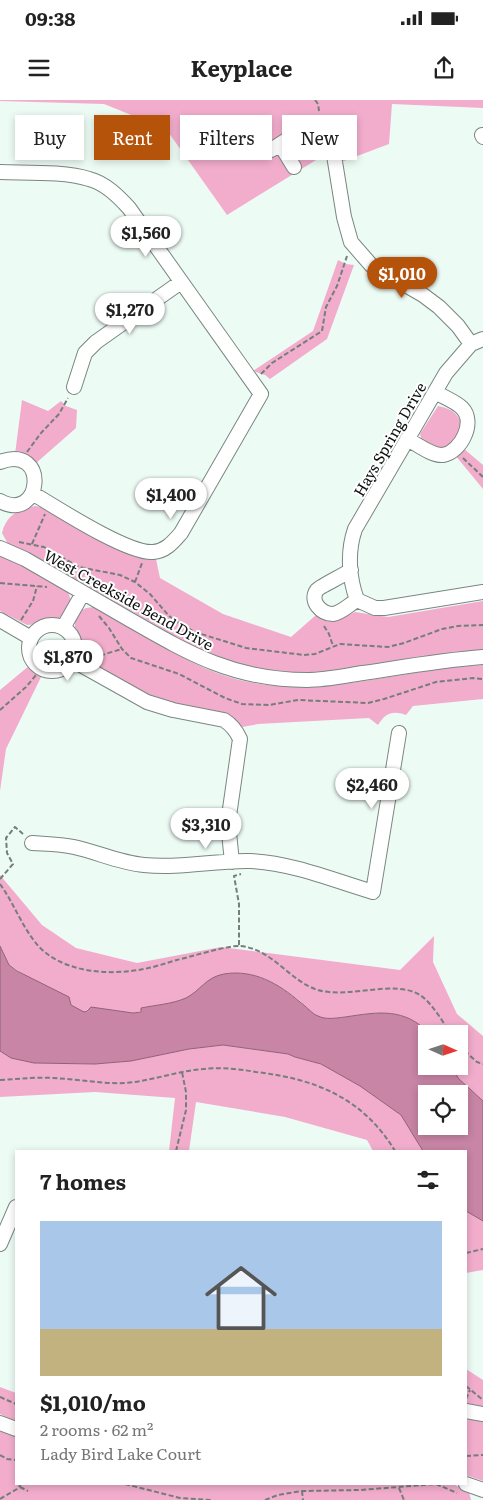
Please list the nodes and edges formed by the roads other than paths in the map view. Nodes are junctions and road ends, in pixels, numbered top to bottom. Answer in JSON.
{"nodes":[{"id":1,"x":294,"y":167,"type":"dead end"},
{"id":2,"x":0,"y":172,"type":"edge"},
{"id":3,"x":182,"y":282,"type":"junction"},
{"id":4,"x":477,"y":342,"type":"edge"},
{"id":5,"x":74,"y":387,"type":"road end"},
{"id":6,"x":435,"y":392,"type":"junction"},
{"id":7,"x":408,"y":439,"type":"junction"},
{"id":8,"x":0,"y":462,"type":"edge"},
{"id":9,"x":32,"y":493,"type":"junction"},
{"id":10,"x":1,"y":506,"type":"edge"},
{"id":11,"x":0,"y":548,"type":"edge"},
{"id":12,"x":350,"y":570,"type":"junction"},
{"id":13,"x":483,"y":592,"type":"edge"},
{"id":14,"x":83,"y":593,"type":"junction"},
{"id":15,"x":357,"y":600,"type":"junction"},
{"id":16,"x":0,"y":620,"type":"edge"},
{"id":17,"x":63,"y":628,"type":"junction"},
{"id":18,"x":31,"y":638,"type":"junction"},
{"id":19,"x":483,"y":657,"type":"edge"},
{"id":20,"x":72,"y":660,"type":"junction"},
{"id":21,"x":399,"y":733,"type":"dead end"},
{"id":22,"x":32,"y":843,"type":"road end"},
{"id":23,"x":236,"y":862,"type":"junction"},
{"id":24,"x":15,"y":1209,"type":"edge"},
{"id":25,"x":0,"y":1244,"type":"edge"},
{"id":26,"x":467,"y":1411,"type":"edge"},
{"id":27,"x":483,"y":1414,"type":"edge"},
{"id":28,"x":0,"y":1422,"type":"edge"},
{"id":29,"x":15,"y":1429,"type":"edge"},
{"id":30,"x":463,"y":1489,"type":"edge"},
{"id":31,"x":483,"y":1490,"type":"edge"},
{"id":32,"x":479,"y":1500,"type":"edge"}],
"edges":[{"from":1,"to":4,"type":"street"},
{"from":2,"to":3,"type":"street"},
{"from":3,"to":5,"type":"street"},
{"from":3,"to":9,"type":"street"},
{"from":4,"to":6,"type":"street","name":"Hays Spring Drive"},
{"from":6,"to":7,"type":"street","name":"Hays Spring Drive"},
{"from":6,"to":7,"type":"street"},
{"from":7,"to":12,"type":"street","name":"Hays Spring Drive"},
{"from":8,"to":9,"type":"street"},
{"from":9,"to":10,"type":"street"},
{"from":11,"to":14,"type":"street","name":"West Creekside Bend Drive"},
{"from":12,"to":15,"type":"street","name":"Hays Spring Drive"},
{"from":12,"to":15,"type":"street"},
{"from":13,"to":15,"type":"street"},
{"from":14,"to":17,"type":"street"},
{"from":14,"to":19,"type":"street","name":"West Creekside Bend Drive"},
{"from":16,"to":18,"type":"street"},
{"from":17,"to":18,"type":"street"},
{"from":17,"to":20,"type":"street"},
{"from":18,"to":20,"type":"street"},
{"from":20,"to":23,"type":"street"},
{"from":21,"to":23,"type":"street"},
{"from":22,"to":23,"type":"street"},
{"from":24,"to":25,"type":"street"},
{"from":26,"to":27,"type":"street"},
{"from":28,"to":29,"type":"street"},
{"from":30,"to":31,"type":"street"},
{"from":31,"to":32,"type":"street"}]}
